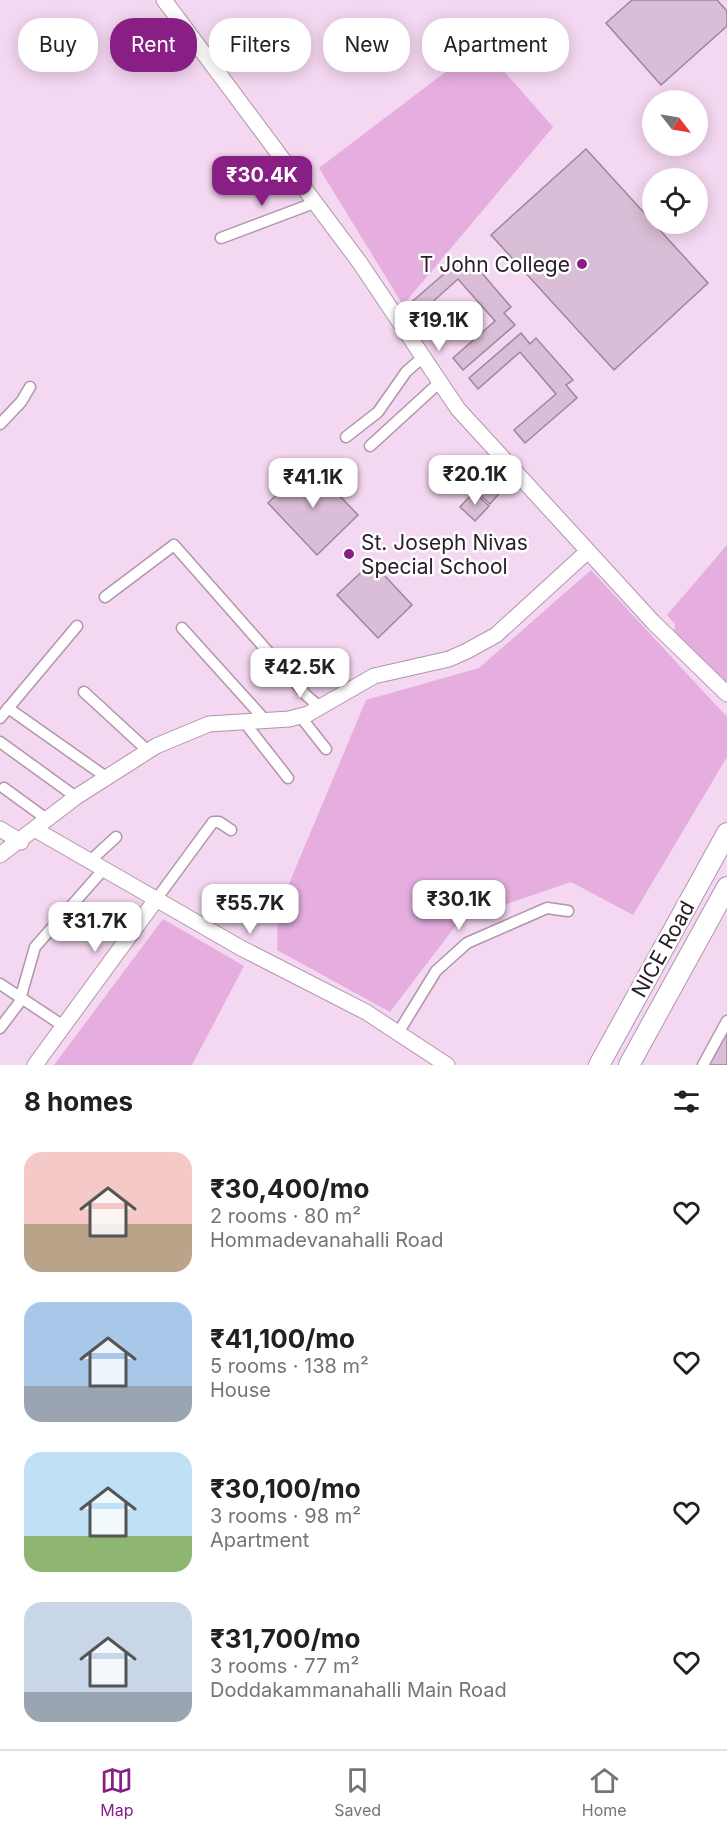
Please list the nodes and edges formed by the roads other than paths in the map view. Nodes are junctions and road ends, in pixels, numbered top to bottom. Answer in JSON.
{"nodes":[{"id":1,"x":164,"y":0,"type":"edge"},
{"id":2,"x":314,"y":202,"type":"junction"},
{"id":3,"x":220,"y":238,"type":"dead end"},
{"id":4,"x":423,"y":357,"type":"junction"},
{"id":5,"x":440,"y":382,"type":"junction"},
{"id":6,"x":30,"y":387,"type":"dead end"},
{"id":7,"x":0,"y":424,"type":"edge"},
{"id":8,"x":346,"y":437,"type":"dead end"},
{"id":9,"x":370,"y":447,"type":"dead end"},
{"id":10,"x":588,"y":551,"type":"junction"},
{"id":11,"x":105,"y":597,"type":"dead end"},
{"id":12,"x":77,"y":626,"type":"dead end"},
{"id":13,"x":182,"y":628,"type":"dead end"},
{"id":14,"x":84,"y":692,"type":"dead end"},
{"id":15,"x":727,"y":694,"type":"edge"},
{"id":16,"x":8,"y":708,"type":"junction"},
{"id":17,"x":321,"y":708,"type":"junction"},
{"id":18,"x":300,"y":716,"type":"junction"},
{"id":19,"x":0,"y":718,"type":"edge"},
{"id":20,"x":266,"y":721,"type":"junction"},
{"id":21,"x":245,"y":723,"type":"junction"},
{"id":22,"x":0,"y":742,"type":"edge"},
{"id":23,"x":326,"y":749,"type":"dead end"},
{"id":24,"x":147,"y":750,"type":"junction"},
{"id":25,"x":106,"y":777,"type":"junction"},
{"id":26,"x":288,"y":778,"type":"dead end"},
{"id":27,"x":4,"y":788,"type":"dead end"},
{"id":28,"x":76,"y":797,"type":"junction"},
{"id":29,"x":42,"y":825,"type":"junction"},
{"id":30,"x":0,"y":829,"type":"edge"},
{"id":31,"x":231,"y":830,"type":"dead end"},
{"id":32,"x":727,"y":833,"type":"edge"},
{"id":33,"x":116,"y":837,"type":"dead end"},
{"id":34,"x":21,"y":842,"type":"junction"},
{"id":35,"x":0,"y":855,"type":"edge"},
{"id":36,"x":88,"y":862,"type":"junction"},
{"id":37,"x":103,"y":870,"type":"junction"},
{"id":38,"x":727,"y":887,"type":"edge"},
{"id":39,"x":155,"y":901,"type":"junction"},
{"id":40,"x":568,"y":911,"type":"dead end"},
{"id":41,"x":0,"y":984,"type":"edge"},
{"id":42,"x":21,"y":998,"type":"junction"},
{"id":43,"x":727,"y":1021,"type":"edge"},
{"id":44,"x":62,"y":1025,"type":"junction"},
{"id":45,"x":0,"y":1028,"type":"edge"},
{"id":46,"x":398,"y":1033,"type":"junction"},
{"id":47,"x":35,"y":1065,"type":"edge"},
{"id":48,"x":447,"y":1065,"type":"edge"},
{"id":49,"x":599,"y":1065,"type":"edge"},
{"id":50,"x":629,"y":1065,"type":"edge"},
{"id":51,"x":703,"y":1065,"type":"edge"}],
"edges":[{"from":1,"to":2,"type":"street"},
{"from":2,"to":3,"type":"street"},
{"from":2,"to":4,"type":"street"},
{"from":4,"to":5,"type":"street"},
{"from":4,"to":8,"type":"street"},
{"from":5,"to":9,"type":"street"},
{"from":5,"to":10,"type":"street"},
{"from":6,"to":7,"type":"street"},
{"from":10,"to":15,"type":"street"},
{"from":10,"to":17,"type":"street"},
{"from":11,"to":17,"type":"street"},
{"from":12,"to":16,"type":"street"},
{"from":13,"to":20,"type":"street"},
{"from":14,"to":24,"type":"street"},
{"from":16,"to":19,"type":"street"},
{"from":16,"to":25,"type":"street"},
{"from":17,"to":18,"type":"street"},
{"from":18,"to":20,"type":"street"},
{"from":18,"to":23,"type":"street"},
{"from":20,"to":21,"type":"street"},
{"from":21,"to":24,"type":"street"},
{"from":21,"to":26,"type":"street"},
{"from":22,"to":28,"type":"street"},
{"from":24,"to":25,"type":"street"},
{"from":25,"to":28,"type":"street"},
{"from":27,"to":29,"type":"street"},
{"from":28,"to":29,"type":"street"},
{"from":29,"to":34,"type":"street"},
{"from":29,"to":36,"type":"street"},
{"from":30,"to":34,"type":"street"},
{"from":31,"to":39,"type":"street"},
{"from":32,"to":49,"type":"highway","name":"NICE Road"},
{"from":33,"to":36,"type":"street"},
{"from":34,"to":35,"type":"street"},
{"from":36,"to":37,"type":"street"},
{"from":37,"to":39,"type":"street"},
{"from":37,"to":42,"type":"street"},
{"from":38,"to":50,"type":"highway","name":"NICE Road"},
{"from":39,"to":44,"type":"street"},
{"from":39,"to":46,"type":"street"},
{"from":40,"to":46,"type":"street"},
{"from":41,"to":42,"type":"street"},
{"from":42,"to":44,"type":"street"},
{"from":42,"to":45,"type":"street"},
{"from":43,"to":51,"type":"street"},
{"from":44,"to":47,"type":"street"},
{"from":46,"to":48,"type":"street"}]}
